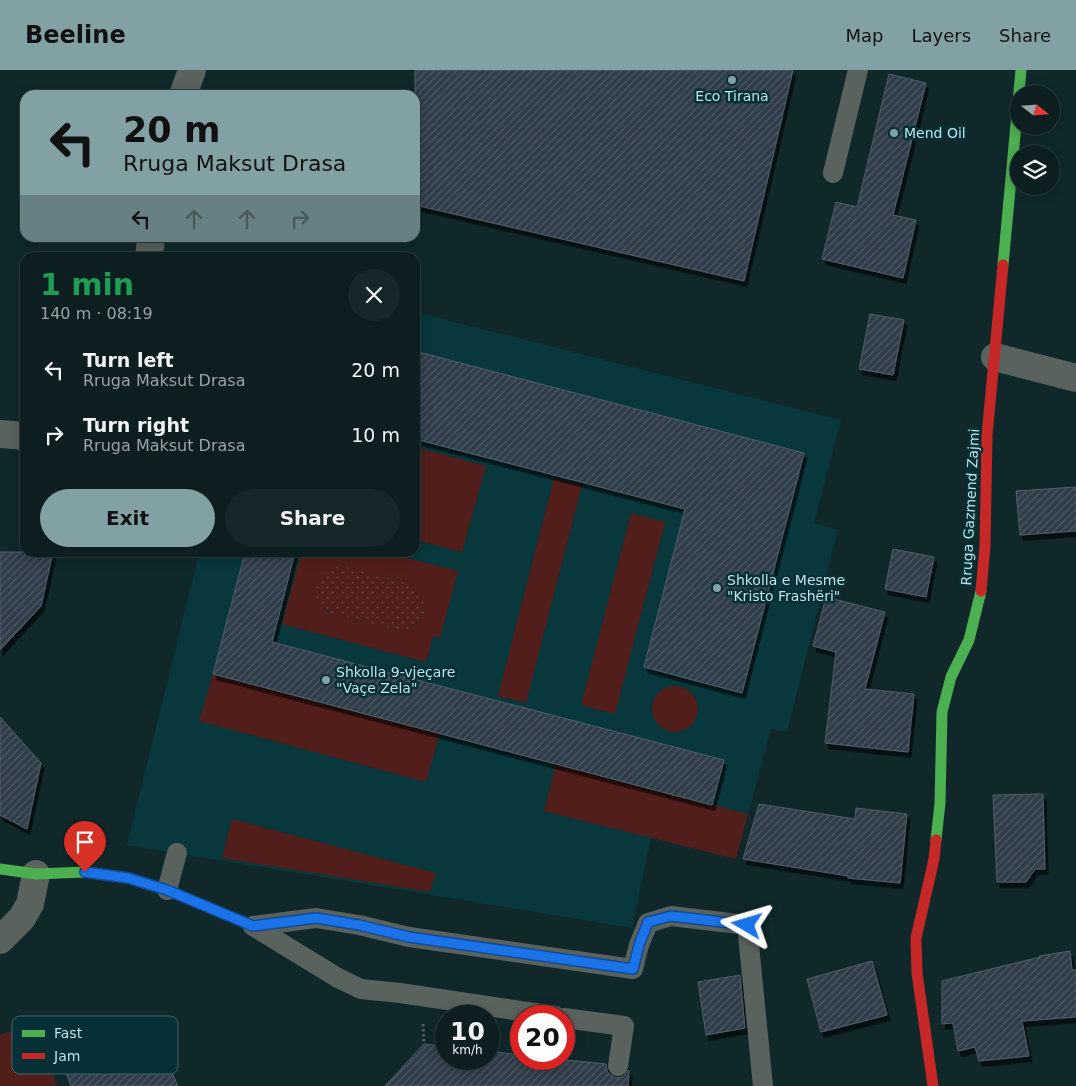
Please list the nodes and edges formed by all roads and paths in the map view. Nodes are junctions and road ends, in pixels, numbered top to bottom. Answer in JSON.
{"nodes":[{"id":1,"x":192,"y":70,"type":"edge"},
{"id":2,"x":858,"y":70,"type":"edge"},
{"id":3,"x":1021,"y":70,"type":"edge"},
{"id":4,"x":185,"y":90,"type":"edge"},
{"id":5,"x":833,"y":173,"type":"dead end"},
{"id":6,"x":996,"y":358,"type":"junction"},
{"id":7,"x":1076,"y":378,"type":"edge"},
{"id":8,"x":0,"y":434,"type":"edge"},
{"id":9,"x":20,"y":436,"type":"edge"},
{"id":10,"x":177,"y":853,"type":"dead end"},
{"id":11,"x":0,"y":869,"type":"edge"},
{"id":12,"x":36,"y":874,"type":"junction"},
{"id":13,"x":167,"y":890,"type":"junction"},
{"id":14,"x":253,"y":926,"type":"junction"},
{"id":15,"x":0,"y":940,"type":"edge"},
{"id":16,"x":510,"y":1009,"type":"edge"},
{"id":17,"x":575,"y":1019,"type":"edge"},
{"id":18,"x":618,"y":1066,"type":"dead end"},
{"id":19,"x":763,"y":1086,"type":"edge"},
{"id":20,"x":932,"y":1086,"type":"edge"}],
"edges":[{"from":1,"to":4,"type":"street"},
{"from":2,"to":5,"type":"lane"},
{"from":3,"to":6,"type":"street","name":"Rruga Gazmend Zajmi"},
{"from":6,"to":7,"type":"street"},
{"from":6,"to":20,"type":"street","name":"Rruga Gazmend Zajmi"},
{"from":8,"to":9,"type":"street"},
{"from":10,"to":13,"type":"lane"},
{"from":11,"to":12,"type":"street"},
{"from":12,"to":13,"type":"street"},
{"from":12,"to":15,"type":"street"},
{"from":13,"to":14,"type":"street"},
{"from":14,"to":16,"type":"lane"},
{"from":14,"to":19,"type":"lane"},
{"from":17,"to":18,"type":"lane"}]}
